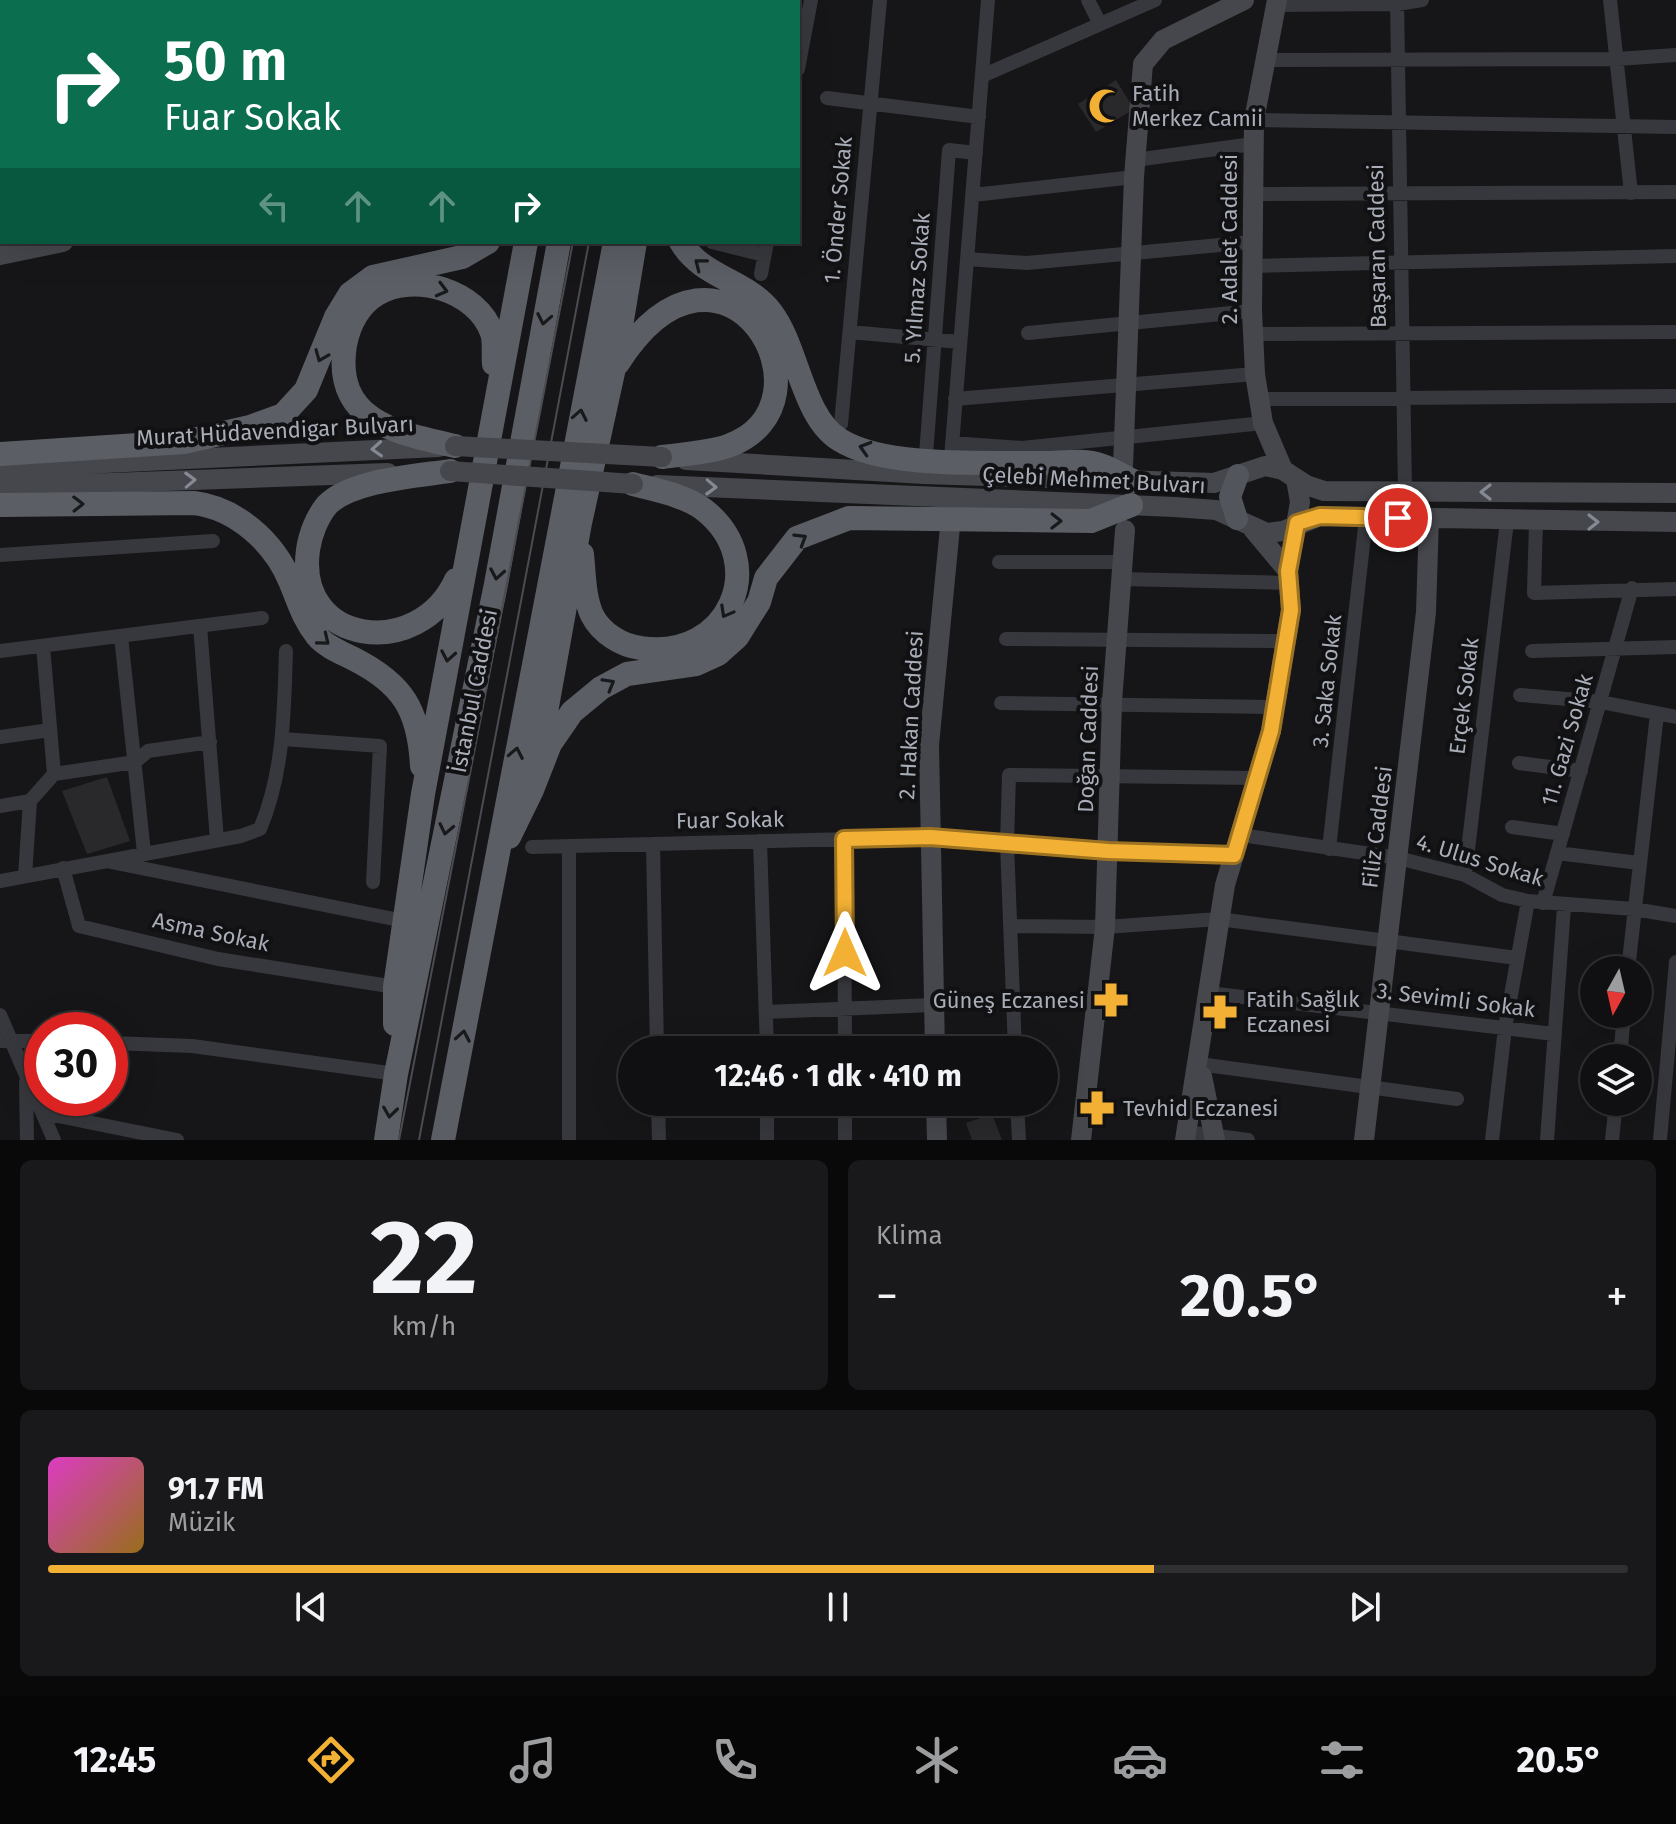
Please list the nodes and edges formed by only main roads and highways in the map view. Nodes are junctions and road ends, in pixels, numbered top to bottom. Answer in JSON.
{"nodes":[{"id":1,"x":1244,"y":0,"type":"edge"},
{"id":2,"x":1276,"y":2,"type":"edge"},
{"id":3,"x":48,"y":244,"type":"edge"},
{"id":4,"x":485,"y":244,"type":"edge"},
{"id":5,"x":526,"y":244,"type":"edge"},
{"id":6,"x":559,"y":244,"type":"edge"},
{"id":7,"x":615,"y":244,"type":"edge"},
{"id":8,"x":635,"y":244,"type":"edge"},
{"id":9,"x":682,"y":244,"type":"edge"},
{"id":10,"x":26,"y":247,"type":"edge"},
{"id":11,"x":0,"y":255,"type":"edge"},
{"id":12,"x":614,"y":368,"type":"junction"},
{"id":13,"x":495,"y":402,"type":"junction"},
{"id":14,"x":1265,"y":427,"type":"junction"},
{"id":15,"x":455,"y":446,"type":"junction"},
{"id":16,"x":553,"y":451,"type":"joint"},
{"id":17,"x":0,"y":454,"type":"edge"},
{"id":18,"x":662,"y":457,"type":"junction"},
{"id":19,"x":0,"y":468,"type":"edge"},
{"id":20,"x":450,"y":471,"type":"junction"},
{"id":21,"x":1243,"y":472,"type":"junction"},
{"id":22,"x":1289,"y":474,"type":"junction"},
{"id":23,"x":550,"y":478,"type":"joint"},
{"id":24,"x":633,"y":484,"type":"junction"},
{"id":25,"x":1129,"y":484,"type":"junction"},
{"id":26,"x":0,"y":487,"type":"edge"},
{"id":27,"x":1676,"y":493,"type":"edge"},
{"id":28,"x":0,"y":505,"type":"edge"},
{"id":29,"x":1429,"y":519,"type":"junction"},
{"id":30,"x":1676,"y":522,"type":"edge"},
{"id":31,"x":580,"y":523,"type":"junction"},
{"id":32,"x":1297,"y":523,"type":"junction"},
{"id":33,"x":1244,"y":524,"type":"junction"},
{"id":34,"x":950,"y":527,"type":"dead end"},
{"id":35,"x":1125,"y":530,"type":"dead end"},
{"id":36,"x":468,"y":551,"type":"junction"},
{"id":37,"x":1290,"y":577,"type":"junction"},
{"id":38,"x":532,"y":790,"type":"junction"},
{"id":39,"x":423,"y":794,"type":"junction"},
{"id":40,"x":494,"y":870,"type":"junction"},
{"id":41,"x":934,"y":1036,"type":"edge"},
{"id":42,"x":1199,"y":1064,"type":"junction"},
{"id":43,"x":396,"y":1074,"type":"junction"},
{"id":44,"x":936,"y":1116,"type":"edge"},
{"id":45,"x":1186,"y":1136,"type":"edge"},
{"id":46,"x":1215,"y":1138,"type":"edge"},
{"id":47,"x":386,"y":1140,"type":"edge"},
{"id":48,"x":443,"y":1140,"type":"edge"},
{"id":49,"x":937,"y":1140,"type":"edge"},
{"id":50,"x":1081,"y":1140,"type":"edge"},
{"id":51,"x":1364,"y":1140,"type":"edge"}],
"edges":[{"from":1,"to":25,"type":"main road"},
{"from":2,"to":14,"type":"main road","name":"2. Adalet Caddesi"},
{"from":3,"to":10,"type":"main road"},
{"from":4,"to":17,"type":"highway","one_way":true},
{"from":5,"to":13,"type":"highway"},
{"from":6,"to":43,"type":"highway","name":"İstanbul Caddesi","one_way":true},
{"from":40,"to":7,"type":"highway","one_way":true},
{"from":8,"to":12,"type":"highway"},
{"from":25,"to":9,"type":"highway","one_way":true},
{"from":10,"to":11,"type":"main road"},
{"from":12,"to":18,"type":"highway"},
{"from":12,"to":31,"type":"highway"},
{"from":15,"to":13,"type":"highway","one_way":true},
{"from":13,"to":36,"type":"highway"},
{"from":14,"to":21,"type":"main road"},
{"from":14,"to":22,"type":"main road","name":"2. Adalet Caddesi"},
{"from":15,"to":16,"type":"main road","name":"Murat Hüdavendigar Bulvarı","bridge":true},
{"from":15,"to":19,"type":"main road","name":"Murat Hüdavendigar Bulvarı","one_way":true},
{"from":16,"to":18,"type":"main road","name":"Çelebi Mehmet Bulvarı","bridge":true},
{"from":18,"to":25,"type":"main road","name":"Çelebi Mehmet Bulvarı"},
{"from":20,"to":23,"type":"main road","name":"Murat Hüdavendigar Bulvarı","bridge":true},
{"from":26,"to":20,"type":"main road","name":"Murat Hüdavendigar Bulvarı","one_way":true},
{"from":20,"to":36,"type":"highway"},
{"from":21,"to":22,"type":"main road","name":"Çelebi Mehmet Bulvarı"},
{"from":21,"to":25,"type":"main road","name":"Çelebi Mehmet Bulvarı"},
{"from":21,"to":33,"type":"main road"},
{"from":27,"to":22,"type":"main road","name":"Çelebi Mehmet Bulvarı","one_way":true},
{"from":22,"to":32,"type":"main road"},
{"from":23,"to":24,"type":"main road","name":"Çelebi Mehmet Bulvarı","bridge":true},
{"from":24,"to":25,"type":"main road","name":"Çelebi Mehmet Bulvarı","one_way":true},
{"from":24,"to":31,"type":"highway","one_way":true},
{"from":25,"to":33,"type":"main road","name":"Çelebi Mehmet Bulvarı"},
{"from":38,"to":25,"type":"highway","one_way":true},
{"from":28,"to":39,"type":"highway","one_way":true},
{"from":29,"to":30,"type":"main road","name":"Çelebi Mehmet Bulvarı","one_way":true},
{"from":29,"to":32,"type":"main road","name":"Çelebi Mehmet Bulvarı"},
{"from":29,"to":51,"type":"main road","name":"Filiz Caddesi"},
{"from":31,"to":38,"type":"highway"},
{"from":32,"to":33,"type":"main road","name":"Çelebi Mehmet Bulvarı"},
{"from":32,"to":37,"type":"main road"},
{"from":33,"to":37,"type":"main road"},
{"from":34,"to":41,"type":"main road","name":"2. Hakan Caddesi"},
{"from":35,"to":50,"type":"main road","name":"Doğan Caddesi"},
{"from":36,"to":39,"type":"highway","one_way":true},
{"from":37,"to":42,"type":"main road"},
{"from":38,"to":40,"type":"highway"},
{"from":39,"to":43,"type":"highway"},
{"from":48,"to":40,"type":"highway","one_way":true},
{"from":42,"to":45,"type":"main road"},
{"from":42,"to":46,"type":"main road"},
{"from":43,"to":47,"type":"highway","name":"İstanbul Caddesi","one_way":true},
{"from":44,"to":49,"type":"main road"}]}
